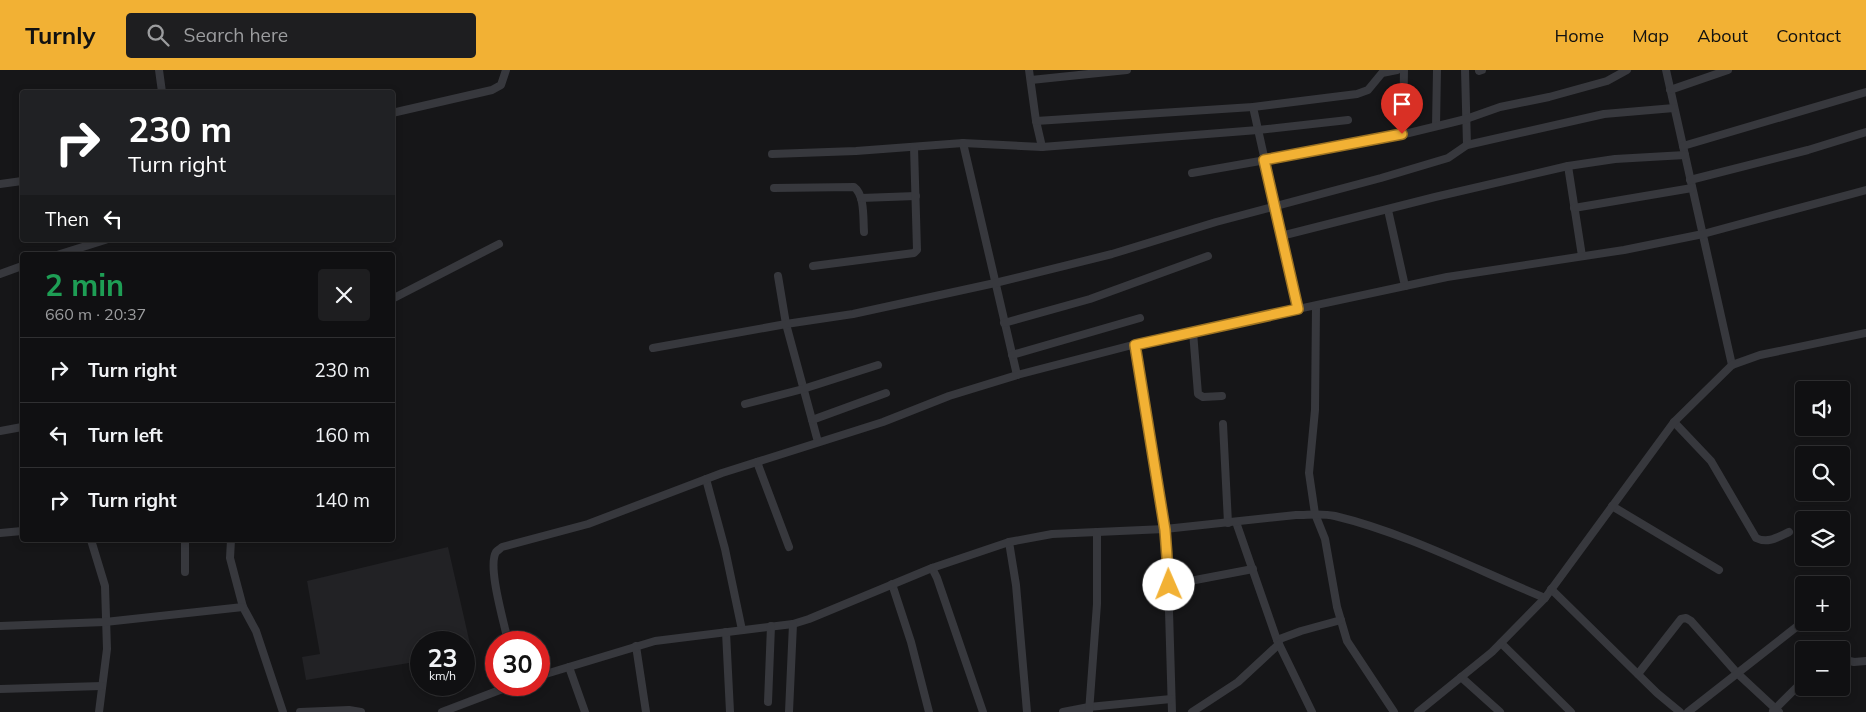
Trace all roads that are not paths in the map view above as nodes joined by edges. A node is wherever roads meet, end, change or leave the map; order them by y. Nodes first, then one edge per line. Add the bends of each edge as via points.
1 (159, 70) edge
2 (506, 70) edge
3 (1029, 70) edge
4 (1127, 70) edge
5 (1397, 70) edge
6 (1404, 70) edge
7 (1437, 70) edge
8 (1465, 70) edge
9 (1626, 70) edge
10 (1666, 70) edge
11 (1728, 70) edge
12 (1094, 72) edge
13 (1031, 80) junction
14 (162, 90) edge
15 (1670, 90) junction
16 (1866, 92) edge
17 (1253, 107) junction
18 (1674, 108) junction
19 (395, 113) edge
20 (1466, 119) junction
21 (1036, 120) junction
22 (1348, 120) dead end
23 (1436, 126) junction
24 (1258, 130) junction
25 (1866, 132) edge
26 (1402, 134) junction
27 (963, 143) junction
28 (1467, 145) junction
29 (1042, 146) junction
30 (1683, 146) junction
31 (914, 147) junction
32 (772, 154) dead end
33 (1685, 155) junction
34 (1264, 160) junction
35 (1568, 166) junction
36 (1192, 173) dead end
37 (20, 182) edge
38 (0, 184) edge
39 (1691, 184) junction
40 (774, 188) dead end
41 (1866, 190) edge
42 (916, 196) junction
43 (861, 198) junction
44 (1274, 206) junction
45 (1574, 208) junction
46 (1388, 210) junction
47 (864, 232) dead end
48 (1703, 234) junction
49 (1281, 236) junction
50 (99, 242) edge
51 (499, 244) dead end
52 (67, 252) edge
53 (1208, 256) dead end
54 (1582, 256) junction
55 (813, 266) dead end
56 (20, 267) edge
57 (0, 274) edge
58 (778, 276) dead end
59 (995, 283) junction
60 (1406, 286) junction
61 (395, 297) edge
62 (1316, 306) junction
63 (1298, 309) junction
64 (1140, 318) dead end
65 (1004, 323) junction
66 (786, 324) junction
67 (1193, 332) junction
68 (1866, 333) edge
69 (1135, 345) junction
70 (653, 348) dead end
71 (1012, 355) junction
72 (878, 365) dead end
73 (1732, 365) junction
74 (1017, 375) junction
75 (804, 389) junction
76 (886, 393) dead end
77 (1222, 396) dead end
78 (745, 404) dead end
79 (812, 420) junction
80 (1674, 422) junction
81 (1223, 424) dead end
82 (20, 427) edge
83 (0, 430) edge
84 (818, 442) junction
85 (757, 462) junction
86 (706, 479) junction
87 (1612, 506) junction
88 (1315, 514) junction
89 (1228, 522) junction
90 (1236, 522) junction
91 (1165, 530) junction
92 (20, 531) edge
93 (1097, 532) junction
94 (1790, 532) dead end
95 (0, 533) edge
96 (92, 542) edge
97 (185, 542) edge
98 (231, 542) edge
99 (1008, 542) junction
100 (789, 547) dead end
101 (932, 568) junction
102 (1253, 569) junction
103 (1719, 570) dead end
104 (185, 572) dead end
105 (892, 584) junction
106 (1169, 585) junction
107 (1551, 589) junction
108 (1545, 598) junction
109 (243, 607) junction
110 (1341, 620) junction
111 (105, 622) junction
112 (793, 624) junction
113 (0, 626) edge
114 (771, 626) junction
115 (1795, 627) edge
116 (742, 630) junction
117 (506, 631) edge
118 (726, 632) junction
119 (1278, 642) junction
120 (1501, 643) junction
121 (636, 646) junction
122 (1850, 661) edge
123 (1866, 661) edge
124 (569, 667) junction
125 (550, 673) edge
126 (1737, 673) junction
127 (1638, 674) junction
128 (1461, 677) junction
129 (102, 686) junction
130 (0, 689) edge
131 (1795, 690) edge
132 (485, 696) edge
133 (1171, 699) junction
134 (768, 702) dead end
135 (1089, 710) edge
136 (447, 711) edge
137 (1775, 711) edge
138 (99, 712) edge
139 (283, 712) edge
140 (300, 712) edge
141 (361, 712) edge
142 (585, 712) edge
143 (646, 712) edge
144 (730, 712) edge
145 (789, 712) edge
146 (929, 712) edge
147 (983, 712) edge
148 (1027, 712) edge
149 (1063, 712) edge
150 (1172, 712) edge
151 (1192, 712) edge
152 (1312, 712) edge
153 (1394, 712) edge
154 (1418, 712) edge
155 (1500, 712) edge
156 (1571, 712) edge
157 (1678, 712) edge
158 (1688, 712) edge

1 - 14 street
2 - 19 street via 501,85 492,90
3 - 13 street
4 - 12 street
5 - 17 street via 1382,72 1368,90 1357,94
6 - 26 street
7 - 23 street
8 - 20 street
9 - 20 street via 1607,81 1500,107
10 - 15 street
11 - 15 street
12 - 13 street
13 - 21 street
15 - 18 street
16 - 30 street
17 - 21 street
17 - 24 street
18 - 28 street via 1604,114
18 - 30 street
20 - 23 street
20 - 28 street
21 - 29 street
22 - 24 street
23 - 26 street
24 - 29 street
24 - 34 street
25 - 39 street
26 - 34 street
27 - 29 street
27 - 31 street
27 - 59 street
28 - 44 street via 1448,158
30 - 33 street
31 - 32 street
31 - 42 street
33 - 35 street via 1615,159
33 - 39 street
34 - 36 street
34 - 44 street
35 - 45 street
35 - 46 street
37 - 38 street
39 - 45 street
39 - 48 street
40 - 43 street via 854,187
41 - 48 street
42 - 43 street
42 - 55 street via 918,246 914,253
43 - 47 street
44 - 49 street
44 - 59 street via 1112,254
45 - 54 street
46 - 49 street
46 - 60 street
48 - 54 street
48 - 73 street
49 - 63 street
50 - 52 street
51 - 61 street
53 - 65 street via 1090,299
54 - 60 street
56 - 57 street
58 - 66 street
59 - 65 street
59 - 66 street via 853,314
60 - 62 street
62 - 63 street
62 - 88 street via 1315,410 1309,473
63 - 67 street
64 - 71 street
65 - 71 street
66 - 70 street
66 - 75 street
67 - 69 street
67 - 77 street via 1198,394 1203,397
68 - 73 street via 1760,355
69 - 74 street
69 - 91 street
71 - 74 street
72 - 75 street
73 - 80 street
74 - 84 street
75 - 78 street
75 - 79 street
76 - 79 street
79 - 84 street
80 - 87 street
80 - 94 street via 1711,462 1756,538 1769,541
81 - 89 street
82 - 83 street
84 - 85 street
85 - 86 street
85 - 100 street
86 - 116 street
86 - 117 street via 588,524 502,547 496,552 493,563
87 - 103 street
87 - 107 street
88 - 90 street
88 - 108 street via 1333,516 1404,538
88 - 110 street via 1325,540
89 - 90 street
89 - 91 street
90 - 102 street
91 - 93 street
91 - 106 street
92 - 95 street
93 - 99 street via 1052,534
93 - 135 street via 1097,604
96 - 111 street via 105,586
97 - 104 street
98 - 109 street via 230,558
99 - 101 street
99 - 148 street via 1016,585
101 - 105 street
101 - 147 street
102 - 106 street
102 - 119 street
105 - 112 street
105 - 146 street
106 - 133 street
107 - 108 street
107 - 127 street
108 - 120 street
109 - 111 street
109 - 139 street via 256,631
110 - 119 street via 1301,631
110 - 153 street via 1347,641
111 - 113 street
111 - 129 street via 107,648
112 - 114 street
112 - 145 street
114 - 116 street
114 - 134 street
115 - 126 street
116 - 118 street
118 - 121 street
118 - 144 street
119 - 151 street via 1238,682
119 - 152 street
120 - 128 street
120 - 156 street
121 - 124 street
121 - 143 street
122 - 123 street
124 - 125 street
124 - 142 street
126 - 127 street via 1686,618 1681,619
126 - 137 street
126 - 158 street
127 - 157 street
128 - 154 street
128 - 155 street
129 - 130 street
129 - 138 street
131 - 137 street
132 - 136 street
133 - 135 street
133 - 150 street
135 - 149 street
140 - 141 street

